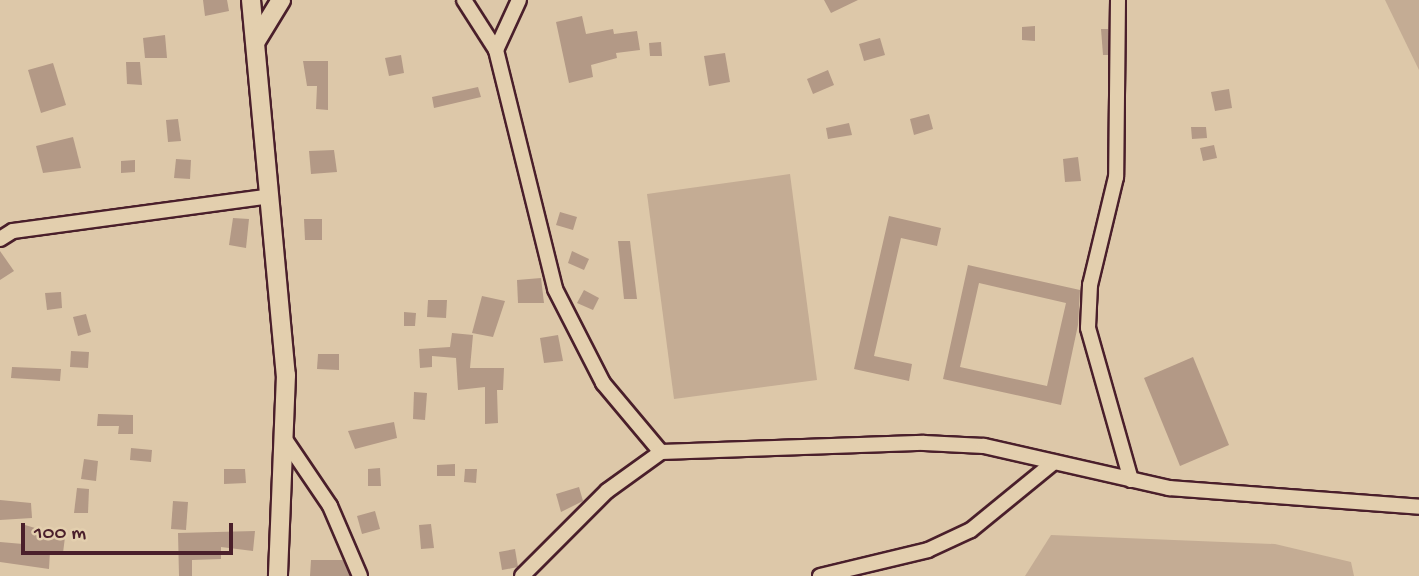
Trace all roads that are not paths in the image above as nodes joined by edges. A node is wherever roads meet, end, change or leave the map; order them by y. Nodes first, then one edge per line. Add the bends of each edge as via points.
1 (251, 0) edge
2 (281, 0) edge
3 (464, 0) edge
4 (519, 0) edge
5 (1118, 0) edge
6 (256, 41) junction
7 (496, 50) junction
8 (271, 197) junction
9 (0, 239) edge
10 (284, 438) junction
11 (661, 452) junction
12 (1054, 462) junction
13 (1131, 480) junction
14 (1419, 507) edge
15 (278, 576) edge
16 (360, 576) edge
17 (522, 576) edge
18 (820, 576) edge

1 - 6 street
2 - 6 street
3 - 7 street
4 - 7 street
5 - 13 street via 1116,177 1090,285 1088,328
6 - 8 street
7 - 11 street via 555,289 603,383
8 - 9 street via 13,232
8 - 10 street via 286,375
10 - 15 street
10 - 16 street via 330,506
11 - 12 street via 924,443 984,446
11 - 17 street via 607,491
12 - 13 street
12 - 18 street via 971,530 928,550
13 - 14 street via 1280,499

